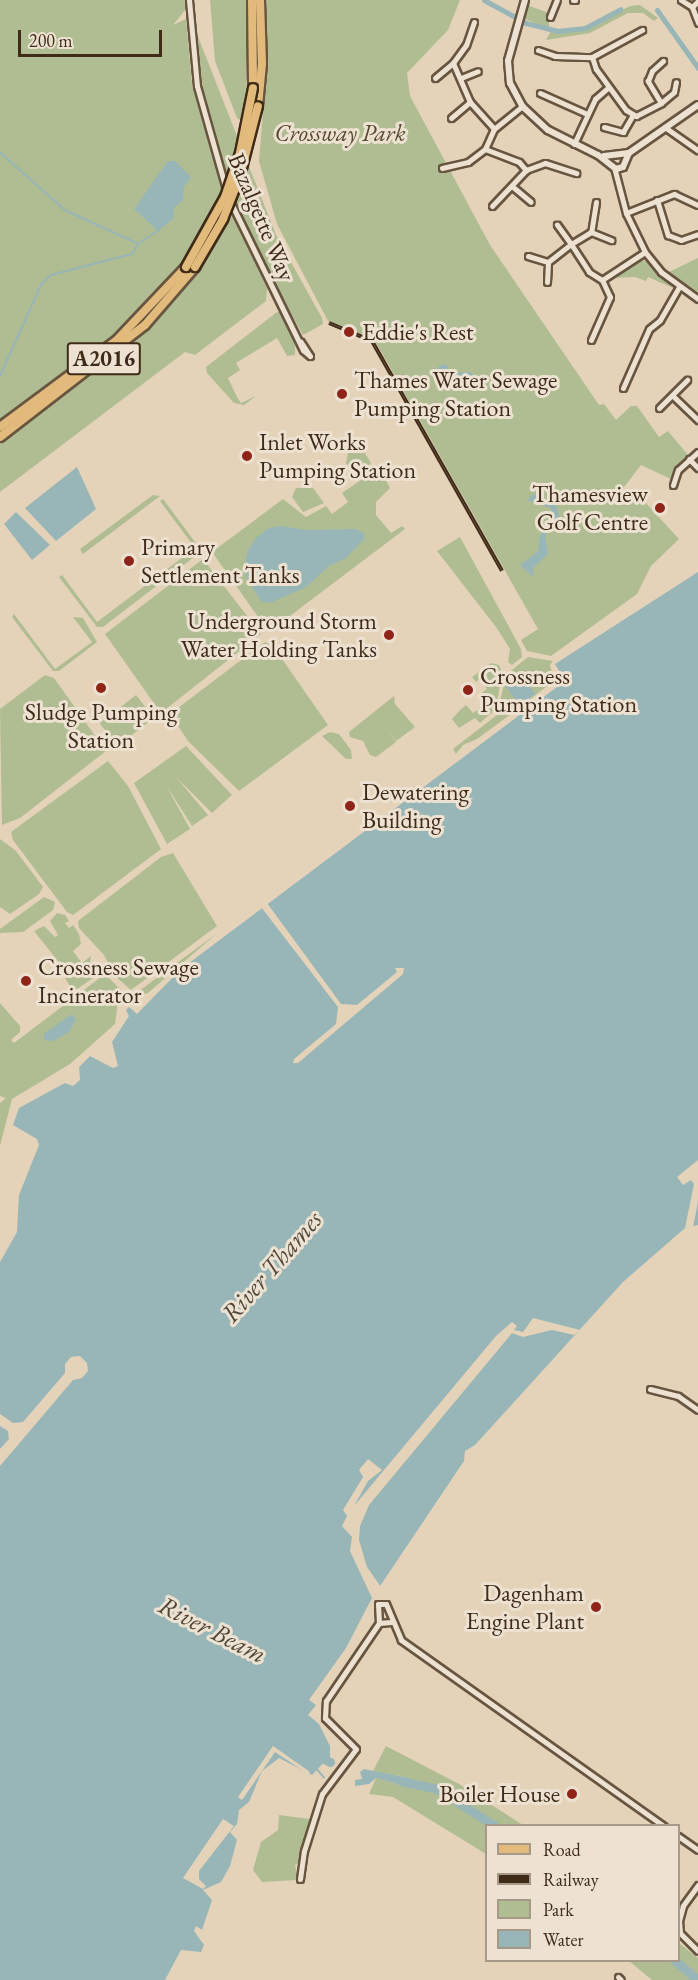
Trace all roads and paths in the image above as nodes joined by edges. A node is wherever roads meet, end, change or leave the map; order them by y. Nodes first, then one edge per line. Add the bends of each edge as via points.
1 (189, 0) edge
2 (252, 0) edge
3 (260, 0) edge
4 (525, 0) edge
5 (557, 0) edge
6 (681, 0) edge
7 (698, 1) edge
8 (692, 7) junction
9 (550, 17) dead end
10 (474, 22) dead end
11 (698, 23) edge
12 (642, 30) dead end
13 (538, 50) dead end
14 (592, 57) junction
15 (663, 61) dead end
16 (453, 63) junction
17 (478, 70) dead end
18 (435, 78) dead end
19 (461, 78) junction
20 (676, 82) dead end
21 (609, 87) junction
22 (540, 93) dead end
23 (470, 102) junction
24 (661, 102) junction
25 (698, 105) edge
26 (522, 106) junction
27 (587, 114) junction
28 (633, 115) junction
29 (451, 118) dead end
30 (604, 127) dead end
31 (666, 128) junction
32 (494, 129) junction
33 (574, 144) junction
34 (485, 149) junction
35 (698, 150) edge
36 (598, 155) junction
37 (621, 161) junction
38 (613, 166) junction
39 (442, 168) dead end
40 (526, 170) junction
41 (576, 173) dead end
42 (619, 178) junction
43 (513, 187) junction
44 (657, 200) junction
45 (531, 202) dead end
46 (596, 202) dead end
47 (698, 205) edge
48 (492, 206) dead end
49 (626, 213) junction
50 (557, 225) dead end
51 (591, 232) junction
52 (698, 234) edge
53 (611, 240) dead end
54 (571, 244) junction
55 (645, 252) junction
56 (528, 256) dead end
57 (549, 262) junction
58 (190, 267) junction
59 (602, 280) junction
60 (547, 282) dead end
61 (680, 287) junction
62 (698, 299) edge
63 (301, 340) dead end
64 (591, 340) dead end
65 (687, 380) dead end
66 (623, 387) dead end
67 (673, 396) junction
68 (659, 408) dead end
69 (698, 420) edge
70 (0, 427) edge
71 (0, 437) edge
72 (698, 452) edge
73 (689, 459) junction
74 (698, 468) edge
75 (673, 485) dead end
76 (651, 1389) dead end
77 (698, 1410) edge
78 (391, 1622) junction
79 (380, 1623) junction
80 (661, 1824) edge
81 (680, 1837) edge
82 (698, 1850) edge
83 (300, 1879) dead end
84 (698, 1885) edge
85 (698, 1952) edge

1 - 63 street, Bazalgette Way via 197,86 220,177 262,269
2 - 58 main road, A2016, bridge via 253,88 240,153 225,197
3 - 58 main road, A2016, bridge via 262,64 258,106 240,176 223,219
4 - 26 street via 514,31 509,73
5 - 9 street
6 - 8 street
7 - 8 street
8 - 11 street
10 - 16 street via 466,45
12 - 14 street
13 - 14 street via 555,56
14 - 21 street
15 - 24 street via 651,71 648,81
16 - 18 street
16 - 19 street
17 - 19 street
19 - 23 street
20 - 24 street via 674,92
21 - 27 street via 595,99
21 - 28 street
22 - 27 street
23 - 29 street
23 - 32 street
24 - 28 street via 646,114
25 - 31 street
26 - 32 street
26 - 33 street via 539,124
27 - 33 street
28 - 30 street via 623,132
31 - 35 street
31 - 37 street
32 - 34 street
33 - 36 street
34 - 39 street via 468,162
34 - 40 street via 519,162
36 - 37 street
36 - 38 street
37 - 38 street
37 - 38 street
37 - 42 street
38 - 42 street
40 - 41 street via 545,163
40 - 43 street
42 - 49 street
43 - 45 street
43 - 48 street
44 - 47 street via 674,194
44 - 49 street
44 - 52 street via 668,234 681,240
46 - 51 street
49 - 55 street
50 - 54 street
51 - 53 street
51 - 54 street
54 - 57 street
54 - 59 street via 589,272
55 - 59 street
55 - 61 street
56 - 57 street
57 - 60 street
58 - 70 main road, A2016 via 116,341
58 - 71 main road, A2016 via 145,325
59 - 64 street via 610,297
61 - 62 street
61 - 66 street via 660,321 649,329
65 - 67 street
67 - 68 street
67 - 69 street
72 - 73 street
73 - 74 street
73 - 75 street via 678,470
76 - 77 street via 678,1396
78 - 79 street
78 - 79 street via 386,1604 378,1604
78 - 80 street via 401,1640
79 - 83 street via 323,1709 328,1724 356,1749 322,1794 304,1851
81 - 82 street
84 - 85 street via 680,1916 680,1933

